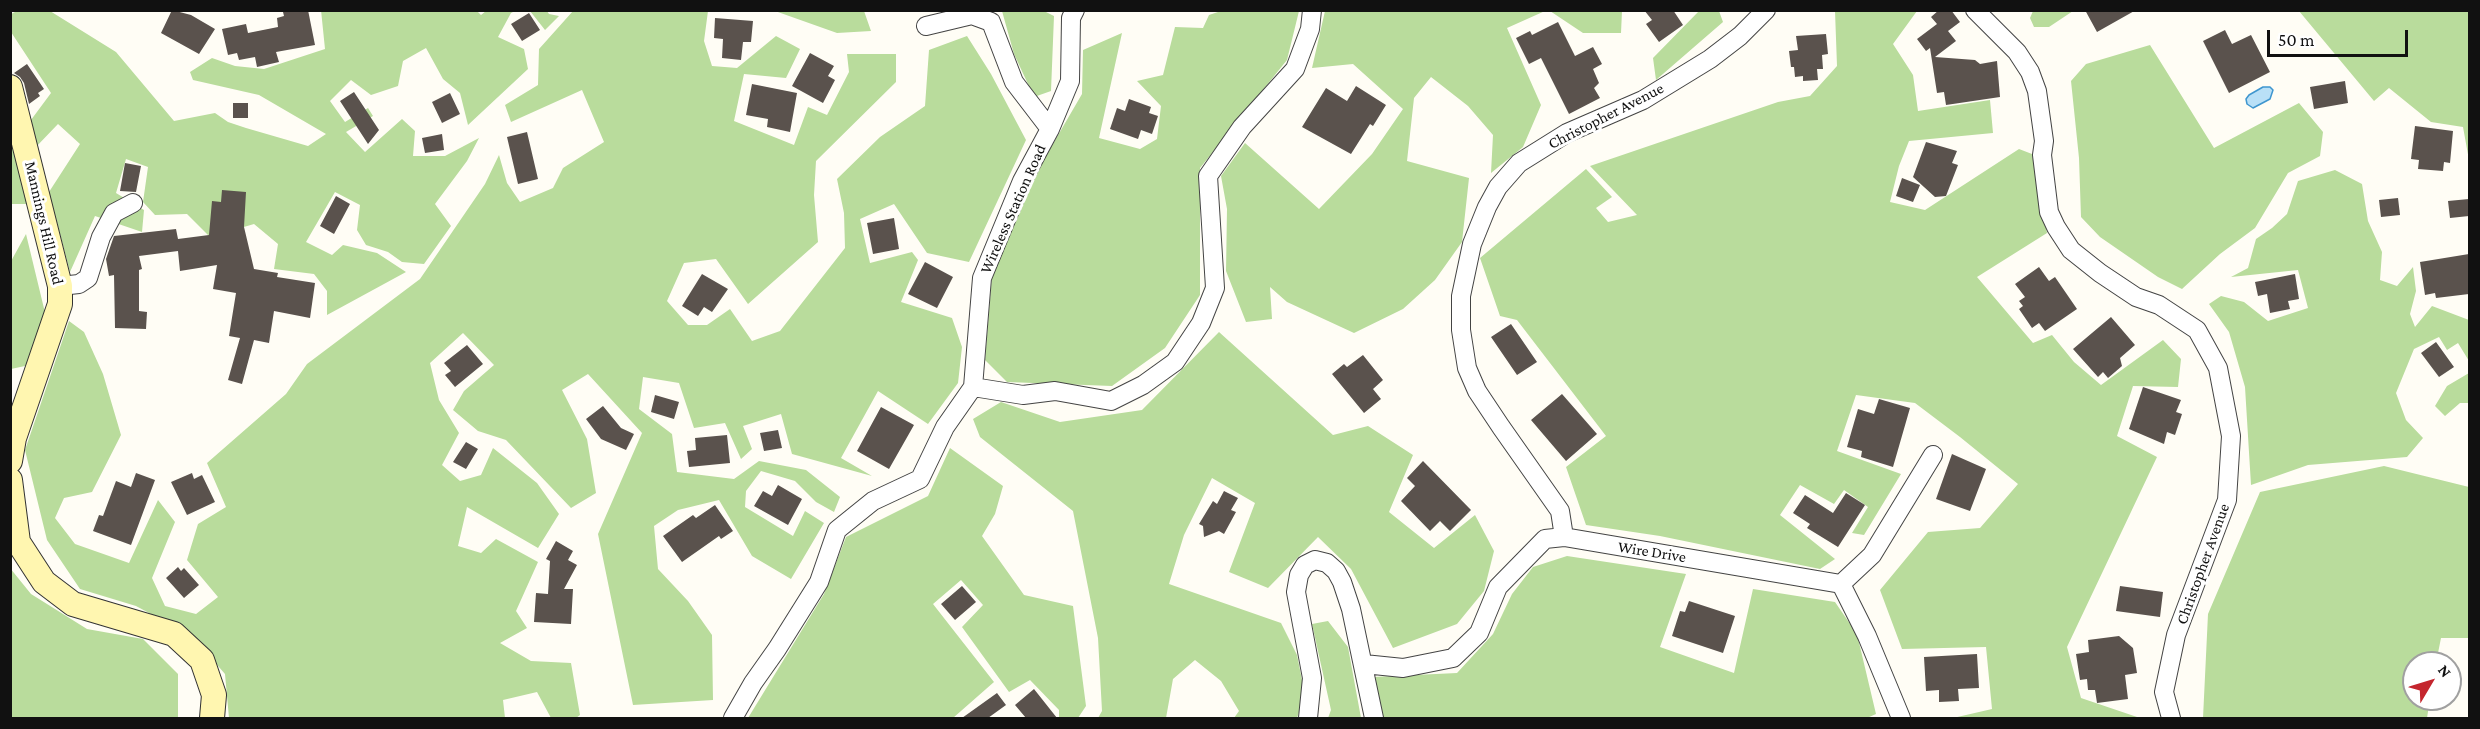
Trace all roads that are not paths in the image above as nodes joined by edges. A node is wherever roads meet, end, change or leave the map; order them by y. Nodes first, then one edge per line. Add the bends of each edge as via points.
1 (1075, 10) edge
2 (1312, 10) edge
3 (1766, 10) edge
4 (1975, 10) edge
5 (926, 26) dead end
6 (10, 87) edge
7 (1050, 129) junction
8 (133, 203) dead end
9 (60, 286) junction
10 (973, 387) junction
11 (1933, 455) dead end
12 (10, 461) edge
13 (10, 480) edge
14 (1564, 537) junction
15 (1841, 584) junction
16 (1364, 664) junction
17 (212, 718) edge
18 (733, 718) edge
19 (1308, 718) edge
20 (1374, 718) edge
21 (1901, 718) edge
22 (2171, 718) edge

1 - 7 street, Wireless Station Road via 1071,18 1070,81
2 - 10 street via 1310,29 1295,69 1242,127 1208,176 1215,288 1201,323 1175,362 1111,401 1054,391 1023,395
3 - 14 street, Christopher Avenue via 1740,36 1691,71 1643,100 1567,133 1518,163 1498,187 1472,244 1461,296 1467,368 1477,391 1560,511
4 - 22 street, Christopher Avenue via 2017,52 2030,72 2037,91 2044,141 2049,212 2070,250 2136,297 2159,305 2197,330 2218,368 2231,436 2227,500 2176,635 2164,692
5 - 7 street via 972,15 991,22 1014,82
6 - 9 main road, Mannings Hill Road
7 - 10 street, Wireless Station Road via 1022,181 982,278
8 - 9 street via 114,213 101,237 88,278 80,284
9 - 12 main road, Mannings Hill Road via 60,304 14,438
10 - 18 street via 945,427 920,479 873,501 837,530 819,582
11 - 15 street via 1872,555
13 - 17 main road via 18,542 44,582 73,604 174,634 202,660 214,695
14 - 15 street, Wire Drive
14 - 16 street, Wire Drive via 1545,539 1498,587 1479,633 1453,658 1403,668
15 - 21 street
16 - 19 street via 1352,609 1336,571 1315,560 1305,565 1296,592 1312,678
16 - 20 street

